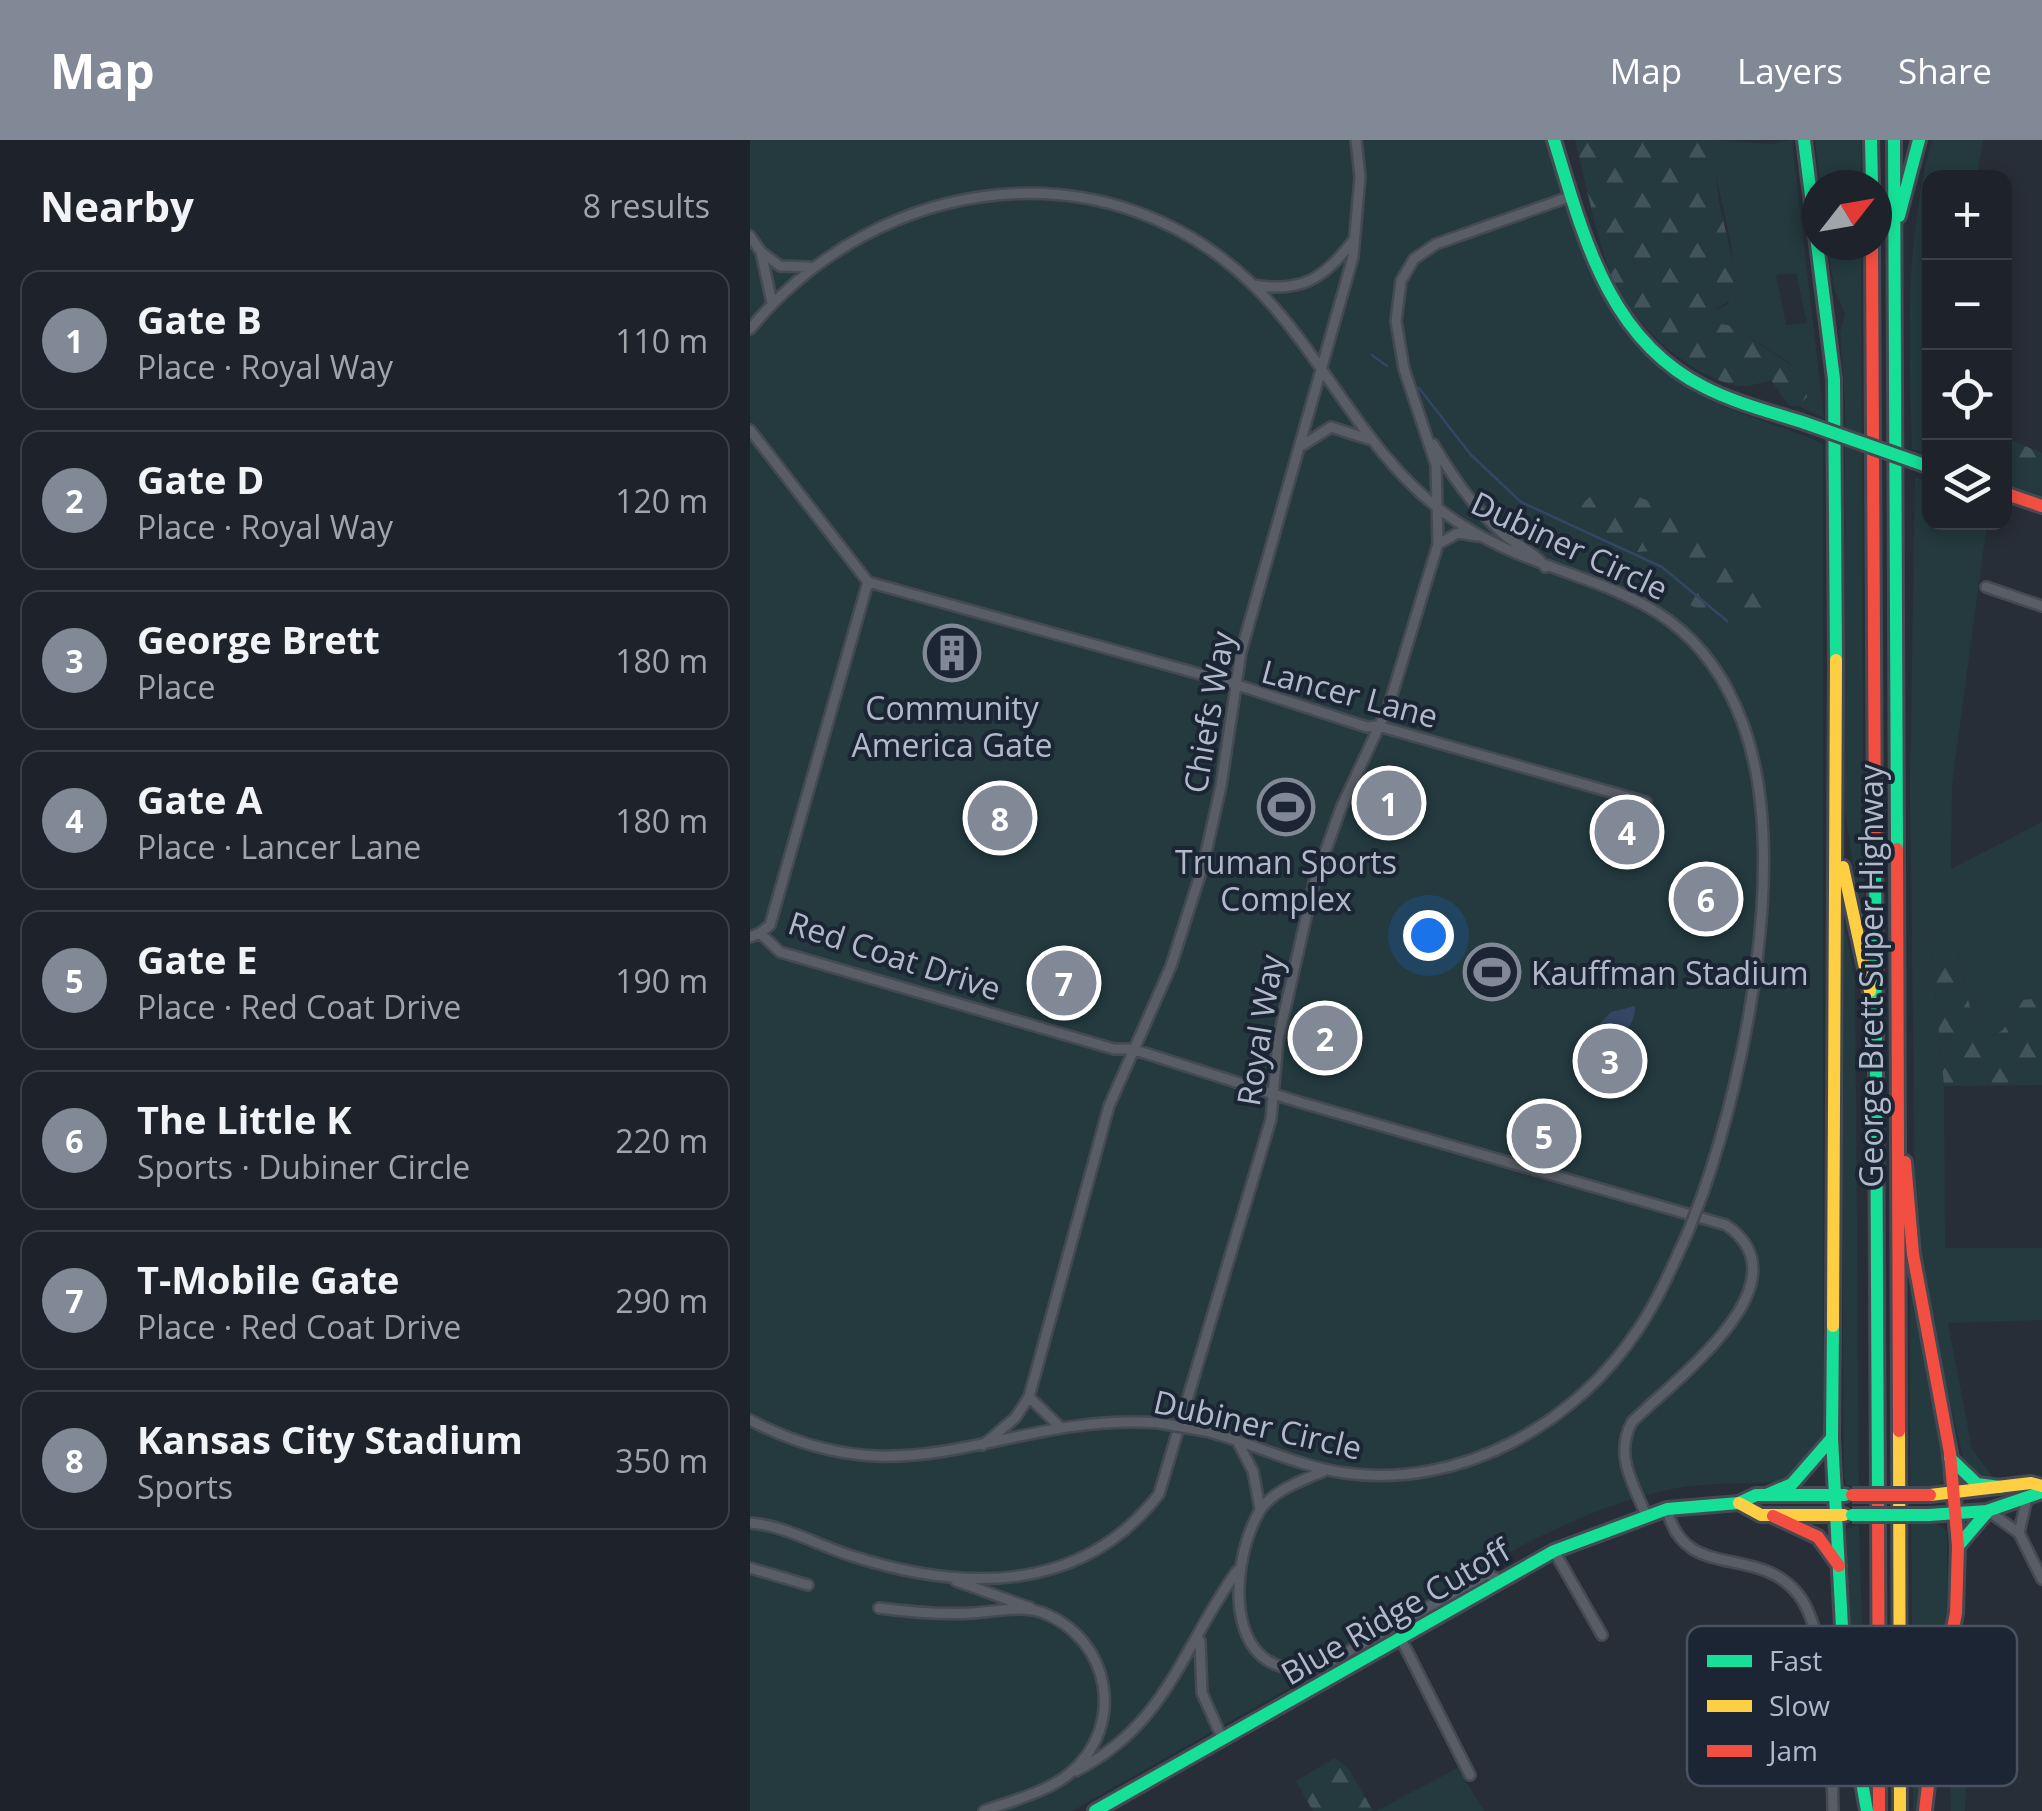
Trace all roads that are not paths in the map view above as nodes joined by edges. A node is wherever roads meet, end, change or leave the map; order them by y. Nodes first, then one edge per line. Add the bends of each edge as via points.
1 (1356, 140) edge
2 (1554, 140) edge
3 (1804, 140) edge
4 (1871, 140) edge
5 (1894, 140) edge
6 (1920, 140) edge
7 (1872, 170) edge
8 (1572, 196) junction
9 (1894, 229) junction
10 (750, 236) edge
11 (1355, 239) junction
12 (761, 252) junction
13 (1872, 260) edge
14 (811, 266) junction
15 (1252, 284) junction
16 (772, 303) junction
17 (750, 328) edge
18 (1322, 372) junction
19 (750, 430) edge
20 (1427, 433) junction
21 (1370, 440) junction
22 (1299, 449) junction
23 (1922, 464) edge
24 (2012, 496) edge
25 (2042, 506) edge
26 (1438, 507) junction
27 (1488, 540) junction
28 (1438, 544) junction
29 (1546, 568) junction
30 (868, 582) junction
31 (1986, 588) dead end
32 (2042, 606) edge
33 (1236, 687) junction
34 (1378, 726) junction
35 (1646, 802) dead end
36 (1837, 840) junction
37 (755, 935) edge
38 (1876, 1014) junction
39 (1132, 1049) junction
40 (1272, 1092) junction
41 (1898, 1120) junction
42 (1029, 1397) junction
43 (750, 1420) edge
44 (1060, 1427) junction
45 (1236, 1438) junction
46 (1832, 1438) junction
47 (982, 1446) junction
48 (1950, 1458) junction
49 (1326, 1470) junction
50 (2000, 1487) junction
51 (2042, 1489) edge
52 (1836, 1494) junction
53 (1952, 1494) junction
54 (1766, 1495) junction
55 (2026, 1502) junction
56 (1739, 1503) junction
57 (1260, 1509) junction
58 (1667, 1509) junction
59 (1988, 1510) junction
60 (750, 1514) edge
61 (1646, 1515) junction
62 (1837, 1515) junction
63 (1774, 1516) junction
64 (1954, 1516) junction
65 (750, 1523) edge
66 (763, 1524) junction
67 (2019, 1534) junction
68 (1958, 1546) junction
69 (1554, 1551) junction
70 (1839, 1566) junction
71 (750, 1568) edge
72 (1237, 1571) junction
73 (947, 1578) junction
74 (2042, 1579) edge
75 (1503, 1581) junction
76 (808, 1585) dead end
77 (879, 1608) dead end
78 (1038, 1611) junction
79 (1815, 1626) edge
80 (1842, 1626) edge
81 (1878, 1626) edge
82 (1899, 1626) edge
83 (1953, 1626) edge
84 (1602, 1635) dead end
85 (1200, 1638) junction
86 (1402, 1640) junction
87 (1223, 1740) junction
88 (1068, 1774) junction
89 (1470, 1775) dead end
90 (1830, 1786) edge
91 (1863, 1786) edge
92 (1879, 1786) edge
93 (1900, 1786) edge
94 (1928, 1786) edge
95 (984, 1811) edge
96 (1095, 1811) edge
97 (1832, 1811) edge
98 (1867, 1811) edge
99 (1879, 1811) edge
100 (1900, 1811) edge
101 (1925, 1811) edge

1 - 11 street, Chiefs Way
2 - 8 main road
3 - 36 main road via 1834,378
4 - 7 main road
5 - 9 main road, George Brett Super Highway
6 - 9 main road
8 - 20 street, Royal Way via 1436,244 1406,270 1396,320 1404,369
8 - 23 main road, bridge via 1609,299 1643,344 1704,388
9 - 41 main road, George Brett Super Highway
10 - 12 street
11 - 15 street via 1333,268 1307,284
11 - 18 street, Chiefs Way
12 - 14 street via 780,266
12 - 16 street
13 - 38 main road, George Brett Super Highway
14 - 15 street, Dubiner Circle via 864,232 916,210 976,196 1042,194 1136,212 1199,243
14 - 16 street, Dubiner Circle
15 - 18 street, Dubiner Circle
16 - 17 street, Dubiner Circle
18 - 21 street, Dubiner Circle
18 - 22 street, Chiefs Way
19 - 30 street
20 - 26 street, Royal Way
20 - 29 street via 1475,507
21 - 22 street via 1331,427
21 - 26 street, Dubiner Circle
22 - 33 street, Chiefs Way via 1240,652
24 - 25 main road
26 - 27 street, Dubiner Circle
26 - 28 street, Royal Way
27 - 28 street via 1458,534
27 - 29 street, Dubiner Circle
28 - 34 street, Royal Way
29 - 49 street, Dubiner Circle, bridge via 1631,594 1680,629 1726,687 1750,746 1760,822 1757,947 1738,1078 1703,1192 1655,1302 1590,1386 1533,1432 1480,1458 1415,1474
30 - 33 street, Lancer Lane
30 - 37 street via 770,925
31 - 32 street
33 - 34 street, Lancer Lane
33 - 39 street, Chiefs Way via 1201,874 1171,966
34 - 35 street, Lancer Lane
34 - 40 street, Royal Way via 1341,808 1301,927
36 - 38 main road
36 - 46 main road
37 - 39 street, Red Coat Drive via 788,954
38 - 81 main road, George Brett Super Highway
39 - 40 street, Red Coat Drive
39 - 42 street, Chiefs Way via 1109,1106
40 - 61 street, Red Coat Drive via 1718,1220 1738,1234 1751,1269 1736,1317 1624,1438 1624,1460
40 - 73 street, Royal Way via 1271,1119 1159,1494 1137,1523 1078,1560 1038,1572
41 - 48 main road via 1913,1254
41 - 82 main road, George Brett Super Highway
42 - 44 street
42 - 47 street, Chiefs Way
43 - 47 street, Dubiner Circle via 848,1456 902,1458
44 - 45 street, Dubiner Circle, bridge via 1117,1420
44 - 47 street, Dubiner Circle
45 - 49 street, Dubiner Circle
45 - 57 street via 1253,1471
46 - 52 main road
46 - 54 main road via 1792,1484
48 - 50 main road via 1977,1484
48 - 53 main road
49 - 57 street
50 - 51 main road, Blue Ridge Cutoff via 2032,1482
50 - 53 main road, Blue Ridge Cutoff
51 - 55 main road, Blue Ridge Cutoff
52 - 53 main road, Blue Ridge Cutoff, bridge
52 - 54 main road, Blue Ridge Cutoff
52 - 62 main road
53 - 64 main road
54 - 56 main road, Blue Ridge Cutoff
55 - 59 main road, Blue Ridge Cutoff
55 - 67 street
56 - 58 main road, Blue Ridge Cutoff
56 - 63 main road, Blue Ridge Cutoff
57 - 72 street
58 - 61 main road, Blue Ridge Cutoff
58 - 79 street via 1677,1535 1697,1555 1758,1566 1787,1583
59 - 64 main road, Blue Ridge Cutoff
59 - 67 street
59 - 68 main road
60 - 66 street
61 - 69 main road, Blue Ridge Cutoff
62 - 63 main road, Blue Ridge Cutoff
62 - 64 main road, Blue Ridge Cutoff, bridge
62 - 70 main road
63 - 70 main road via 1818,1536
64 - 68 main road
65 - 66 street, Royal Way
66 - 73 street, Royal Way via 888,1568
67 - 74 street
68 - 83 main road
69 - 75 main road, Blue Ridge Cutoff
69 - 84 street
70 - 80 main road
71 - 76 street
72 - 75 street via 1238,1610 1253,1647 1283,1666 1324,1665 1487,1574
72 - 85 street
73 - 78 street
75 - 86 main road, Blue Ridge Cutoff
77 - 78 street via 928,1614
78 - 88 street via 1079,1635 1103,1676 1102,1722 1091,1748
85 - 87 street via 1202,1693
85 - 88 street via 1154,1709 1100,1758
86 - 87 main road, Blue Ridge Cutoff
86 - 89 street
87 - 96 main road, Blue Ridge Cutoff
88 - 95 street
90 - 97 street
91 - 98 main road
92 - 99 main road, George Brett Super Highway
93 - 100 main road, George Brett Super Highway
94 - 101 main road

